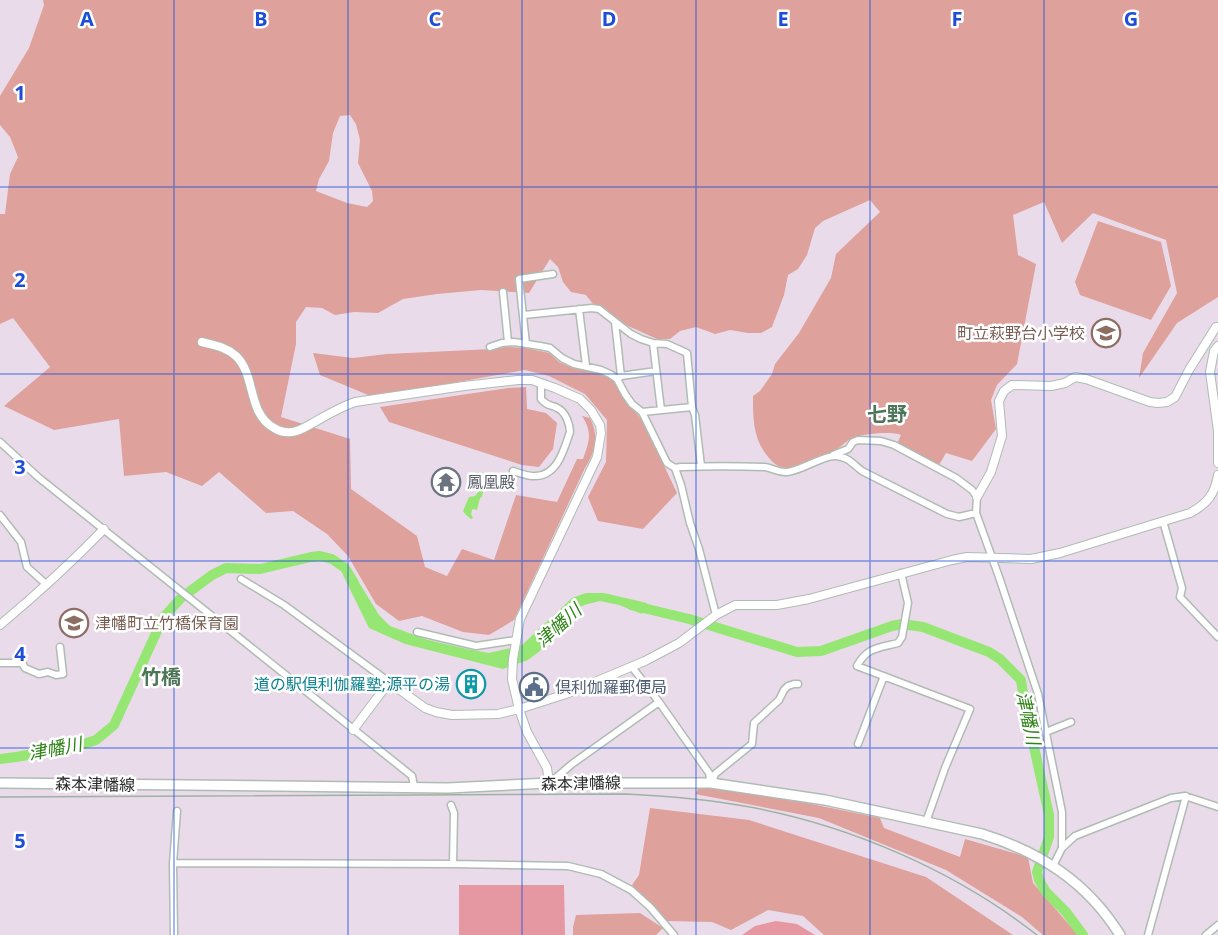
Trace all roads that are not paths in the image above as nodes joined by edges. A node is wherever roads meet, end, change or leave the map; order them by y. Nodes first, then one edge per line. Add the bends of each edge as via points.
1 (553, 274) dead end
2 (503, 292) dead end
3 (579, 309) junction
4 (524, 315) junction
5 (615, 322) junction
6 (1218, 327) edge
7 (202, 342) dead end
8 (508, 342) junction
9 (653, 343) junction
10 (526, 344) junction
11 (1218, 346) edge
12 (490, 347) dead end
13 (586, 366) junction
14 (656, 371) junction
15 (619, 377) junction
16 (541, 383) junction
17 (692, 407) junction
18 (661, 410) junction
19 (642, 412) junction
20 (0, 442) edge
21 (833, 455) junction
22 (1218, 463) edge
23 (701, 466) junction
24 (675, 468) junction
25 (513, 471) dead end
26 (1218, 475) edge
27 (977, 497) junction
28 (976, 513) junction
29 (0, 515) edge
30 (1163, 521) junction
31 (104, 528) junction
32 (992, 558) junction
33 (901, 573) junction
34 (241, 579) dead end
35 (47, 585) junction
36 (716, 615) junction
37 (0, 625) edge
38 (417, 632) dead end
39 (1218, 637) edge
40 (516, 640) junction
41 (60, 646) dead end
42 (0, 663) edge
43 (632, 667) junction
44 (884, 676) junction
45 (389, 682) junction
46 (798, 684) dead end
47 (659, 702) junction
48 (519, 710) junction
49 (1071, 722) dead end
50 (353, 729) junction
51 (1046, 732) junction
52 (858, 744) dead end
53 (0, 783) edge
54 (549, 783) junction
55 (711, 783) junction
56 (414, 786) junction
57 (1186, 796) junction
58 (451, 805) dead end
59 (1218, 807) edge
60 (177, 811) dead end
61 (926, 822) junction
62 (1062, 848) junction
63 (173, 863) junction
64 (453, 864) junction
65 (1053, 866) junction
66 (1218, 925) edge
67 (174, 935) edge
68 (674, 935) edge
69 (1120, 935) edge
70 (1148, 935) edge
71 (1206, 935) edge

1 - 4 street via 519,279
2 - 8 street
3 - 4 street
3 - 5 street via 598,309
3 - 13 street
4 - 10 street
5 - 9 street
5 - 15 street
6 - 27 street via 1175,397 1167,402 1150,402 1086,378 1075,377 1052,386 1012,385 999,401 1002,436 991,472
7 - 16 street via 229,350 237,357 258,411 281,431 302,429 345,406 368,399 518,380
8 - 10 street
8 - 12 street
9 - 14 street
9 - 17 street via 687,353
10 - 13 street via 550,348 567,361
11 - 22 street via 1210,372
13 - 15 street
14 - 15 street
14 - 18 street
15 - 19 street via 628,399
16 - 25 street via 541,399 560,409 570,432 549,472 534,476
16 - 40 street via 580,399 591,410 601,433 597,457 520,619
17 - 18 street
17 - 23 street
18 - 19 street
19 - 24 street via 667,463
20 - 31 street
21 - 23 street via 787,472 769,467
21 - 27 street via 858,440 881,441 956,478
21 - 28 street via 852,461 862,471 947,514 959,517
23 - 24 street
24 - 36 street
26 - 30 street via 1216,488 1199,508
27 - 28 street
28 - 32 street
29 - 35 street via 21,542 27,567
30 - 32 street via 1060,553 1031,559
30 - 39 street via 1182,588 1179,597
31 - 35 street
31 - 50 street
32 - 33 street via 967,557
32 - 51 street via 1035,685
33 - 36 street via 809,599 777,605 735,605
33 - 44 street via 908,598 902,637 898,643 868,652 857,666
34 - 45 street via 284,605
35 - 37 street
36 - 43 street via 679,643
38 - 40 street via 476,646
40 - 48 street via 512,679
41 - 42 street via 63,674 39,674 22,663
43 - 47 street
43 - 48 street
44 - 52 street
44 - 61 street via 970,709
45 - 48 street via 436,712 498,714
45 - 50 street
46 - 55 street via 783,690 779,700 754,723 752,744 715,774
47 - 54 street
47 - 55 street via 709,772
48 - 54 street via 547,768
49 - 51 street
50 - 56 street via 412,776
51 - 62 street via 1062,812
53 - 56 main road, 森本津幡線
54 - 55 main road, 森本津幡線
54 - 56 main road, 森本津幡線
55 - 61 main road, 森本津幡線 via 825,800
57 - 59 street
57 - 62 street via 1171,798 1088,830
57 - 70 street
58 - 64 street
60 - 63 street
61 - 65 main road, 森本津幡線 via 1006,842
62 - 65 street
63 - 64 street
63 - 67 street
64 - 68 street via 568,866 601,874 631,890
65 - 69 main road, 森本津幡線 via 1094,900
66 - 71 street

